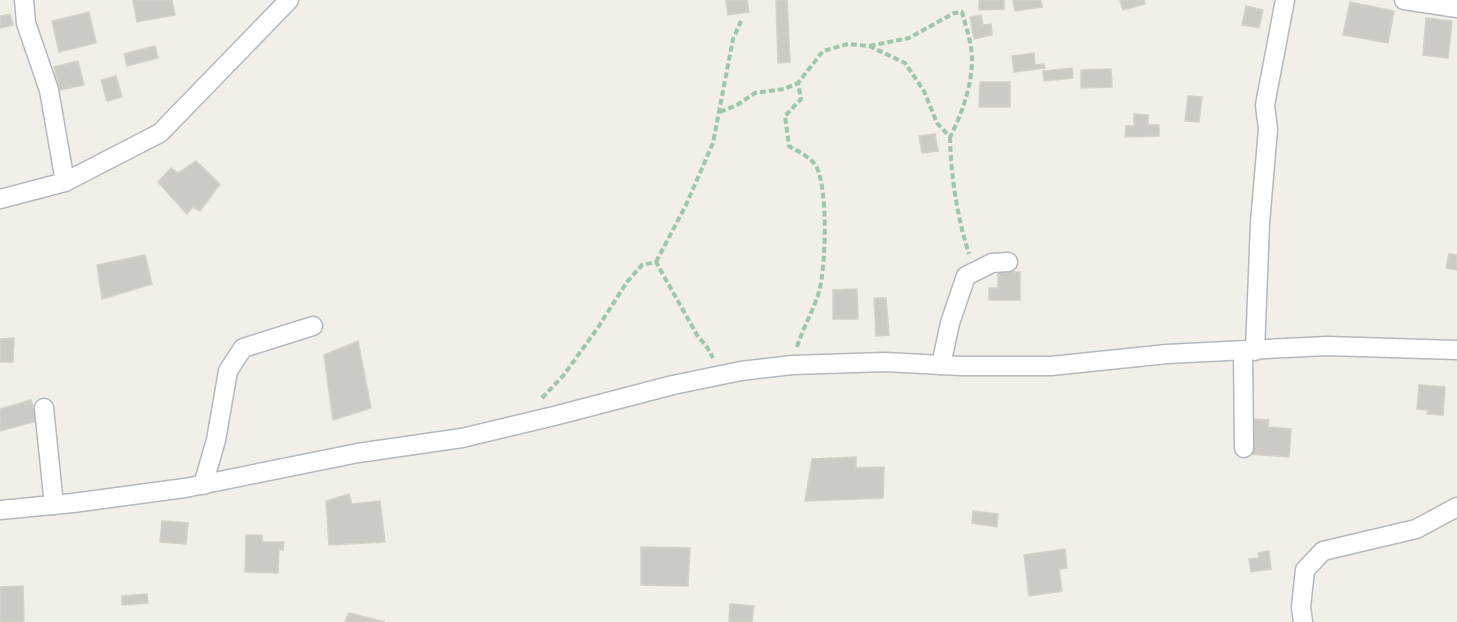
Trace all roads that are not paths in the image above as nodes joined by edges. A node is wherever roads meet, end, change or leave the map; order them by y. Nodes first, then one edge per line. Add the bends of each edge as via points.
1 (24, 0) edge
2 (289, 0) edge
3 (1285, 0) edge
4 (1404, 0) edge
5 (1457, 8) edge
6 (65, 182) junction
7 (0, 199) edge
8 (1008, 262) dead end
9 (313, 326) dead end
10 (1457, 350) edge
11 (1249, 351) junction
12 (941, 365) junction
13 (44, 408) dead end
14 (1244, 448) dead end
15 (203, 485) junction
16 (54, 505) junction
17 (1457, 507) edge
18 (0, 510) edge
19 (1303, 622) edge

1 - 6 street via 26,23 49,90
2 - 6 street via 160,133
3 - 11 street via 1265,105 1268,129
4 - 5 street
6 - 7 street
8 - 12 street via 992,263 966,276
9 - 15 street via 243,348 228,371 216,440
10 - 11 street via 1327,346
11 - 12 street via 1167,354 1051,366
11 - 14 street
12 - 15 street via 792,365 721,375 462,438 358,453
13 - 16 street
15 - 16 street
16 - 18 street
17 - 19 street via 1416,530 1323,551 1305,570

